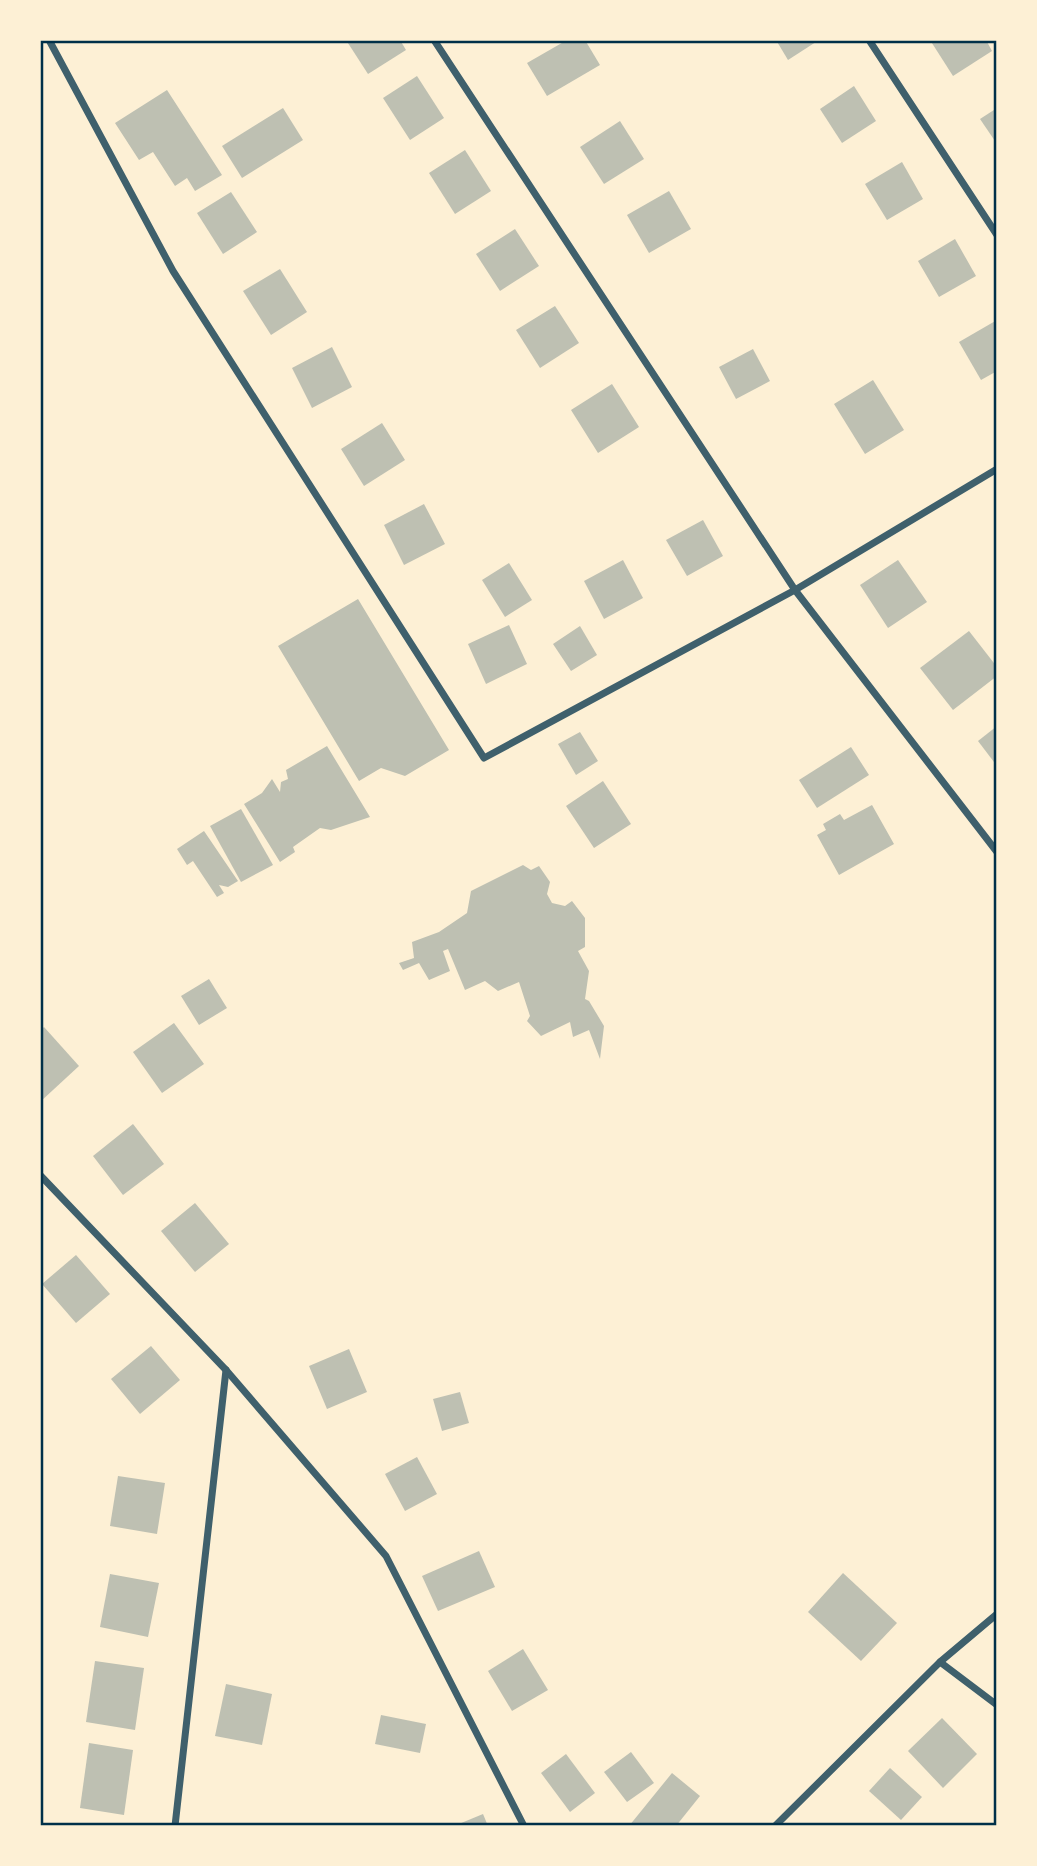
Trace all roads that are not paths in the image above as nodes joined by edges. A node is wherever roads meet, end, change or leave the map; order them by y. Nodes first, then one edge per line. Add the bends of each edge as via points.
1 (49, 40) edge
2 (434, 40) edge
3 (869, 40) edge
4 (997, 235) edge
5 (997, 469) edge
6 (795, 590) junction
7 (997, 852) edge
8 (40, 1175) edge
9 (226, 1370) junction
10 (997, 1614) edge
11 (940, 1662) junction
12 (997, 1705) edge
13 (175, 1826) edge
14 (524, 1826) edge
15 (775, 1826) edge

1 - 6 street via 173,271 484,758
2 - 6 street
3 - 4 street
5 - 6 street
6 - 7 street
8 - 9 street
9 - 13 street
9 - 14 street via 386,1556
10 - 11 street
11 - 12 street
11 - 15 street

